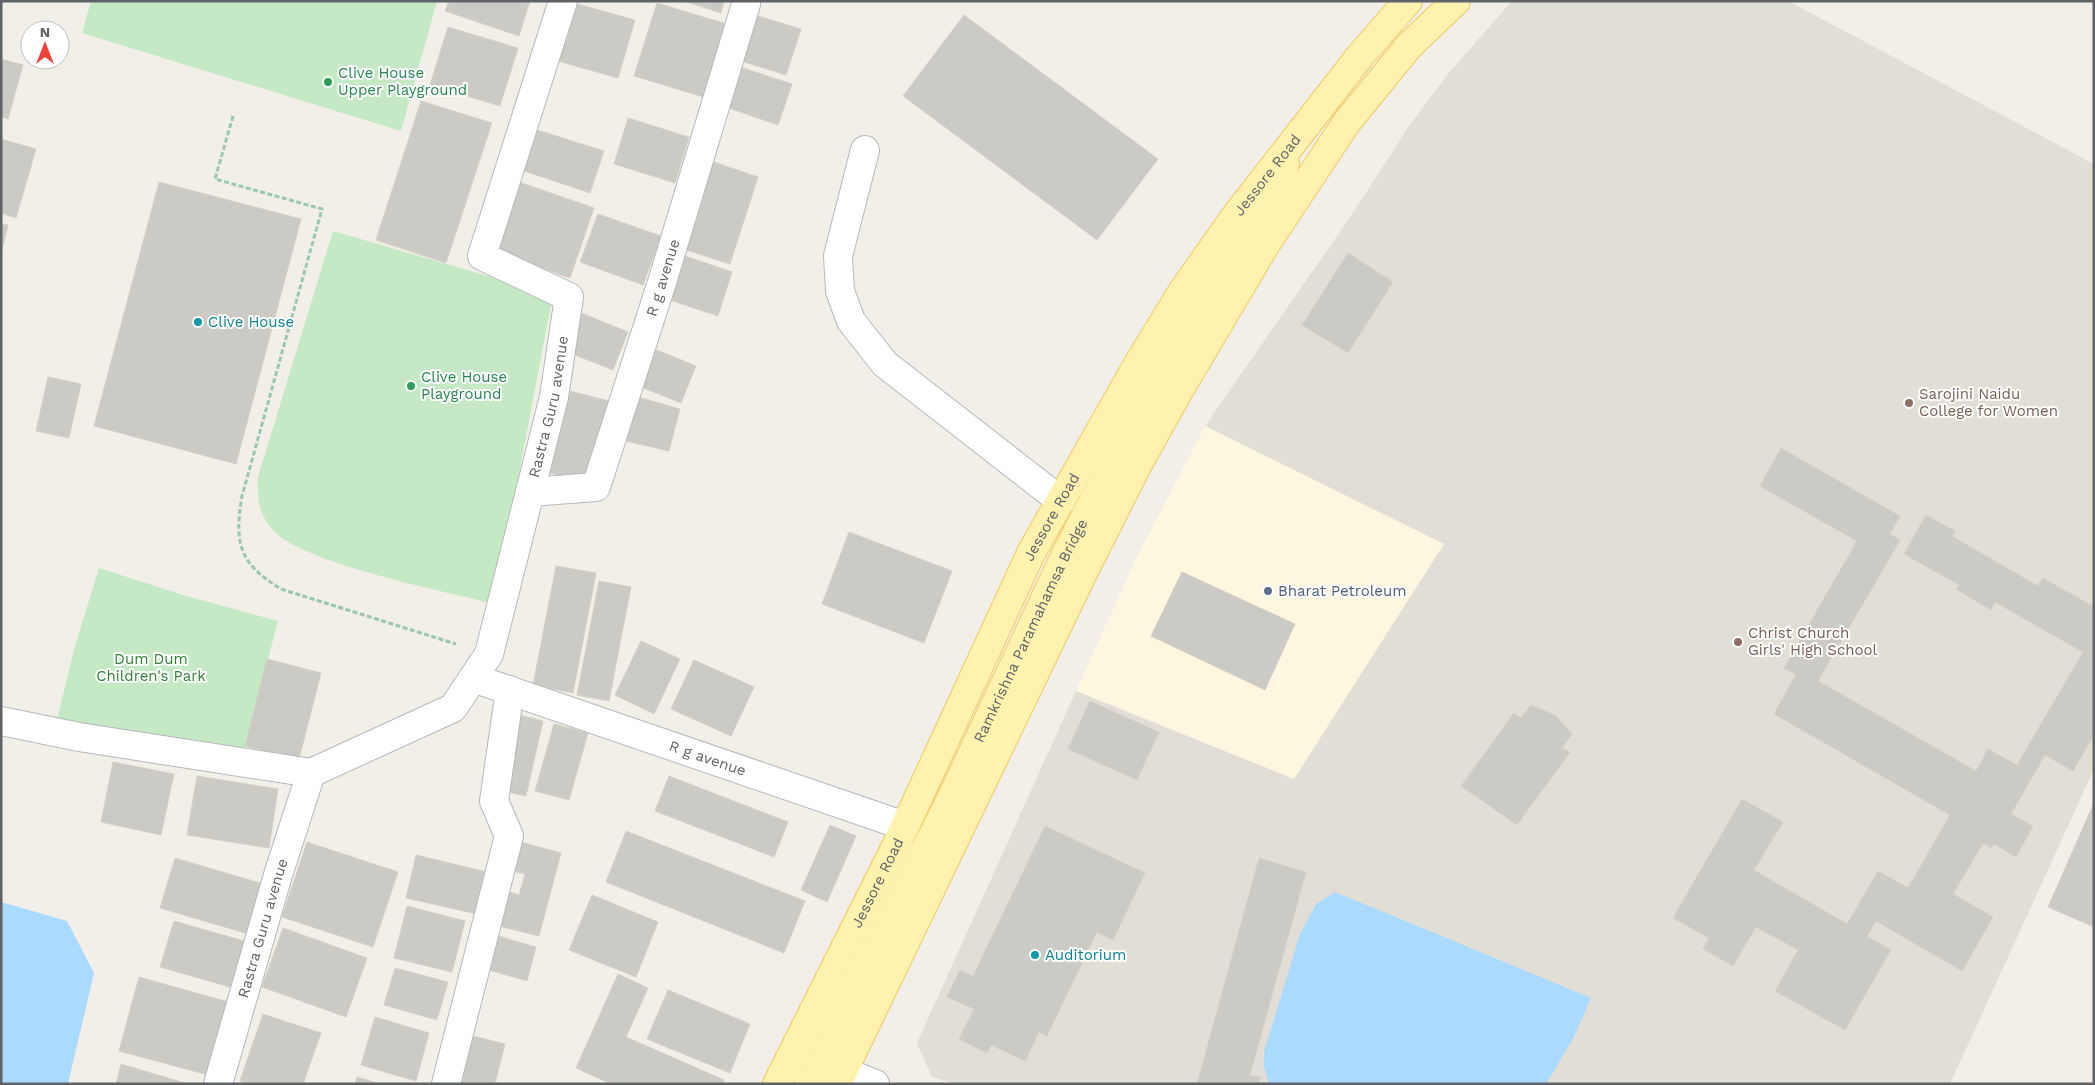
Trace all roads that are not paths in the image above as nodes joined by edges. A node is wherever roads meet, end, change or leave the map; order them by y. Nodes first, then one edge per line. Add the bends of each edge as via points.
1 (563, 1) edge
2 (1408, 1) edge
3 (1456, 1) edge
4 (746, 4) dead end
5 (1360, 56) junction
6 (1385, 75) junction
7 (1290, 145) junction
8 (865, 150) dead end
9 (1324, 155) junction
10 (1278, 191) junction
11 (530, 492) junction
12 (1061, 501) junction
13 (473, 678) junction
14 (510, 690) junction
15 (1, 721) edge
16 (311, 772) junction
17 (905, 826) junction
18 (839, 1080) edge
19 (218, 1084) edge
20 (446, 1084) edge
21 (777, 1084) edge
22 (808, 1084) edge
23 (875, 1084) edge

1 - 11 street, Rastra Guru avenue via 482,256 569,296 554,397
2 - 5 main road, Jessore Road
3 - 6 main road via 1409,46
4 - 11 street, R g avenue via 596,487
5 - 6 main road
5 - 7 main road, Jessore Road
6 - 9 main road
7 - 10 main road
7 - 12 main road, Jessore Road via 1182,292
8 - 12 street via 838,256 840,291 851,322 885,364
9 - 10 main road
9 - 18 main road via 1264,247 1138,464 1007,726
10 - 22 main road, Ramkrishna Paramahamsa Bridge via 1199,314 1128,434 1065,556 953,795
11 - 13 street, Rastra Guru avenue via 489,654
12 - 17 main road, Jessore Road via 1031,553
13 - 14 street, R g avenue
13 - 16 street, Rastra Guru avenue via 453,708
14 - 17 street, R g avenue
14 - 20 street via 494,801 509,836
15 - 16 street via 79,737
16 - 19 street, Rastra Guru avenue
17 - 21 main road, Jessore Road
18 - 23 street via 850,1074

